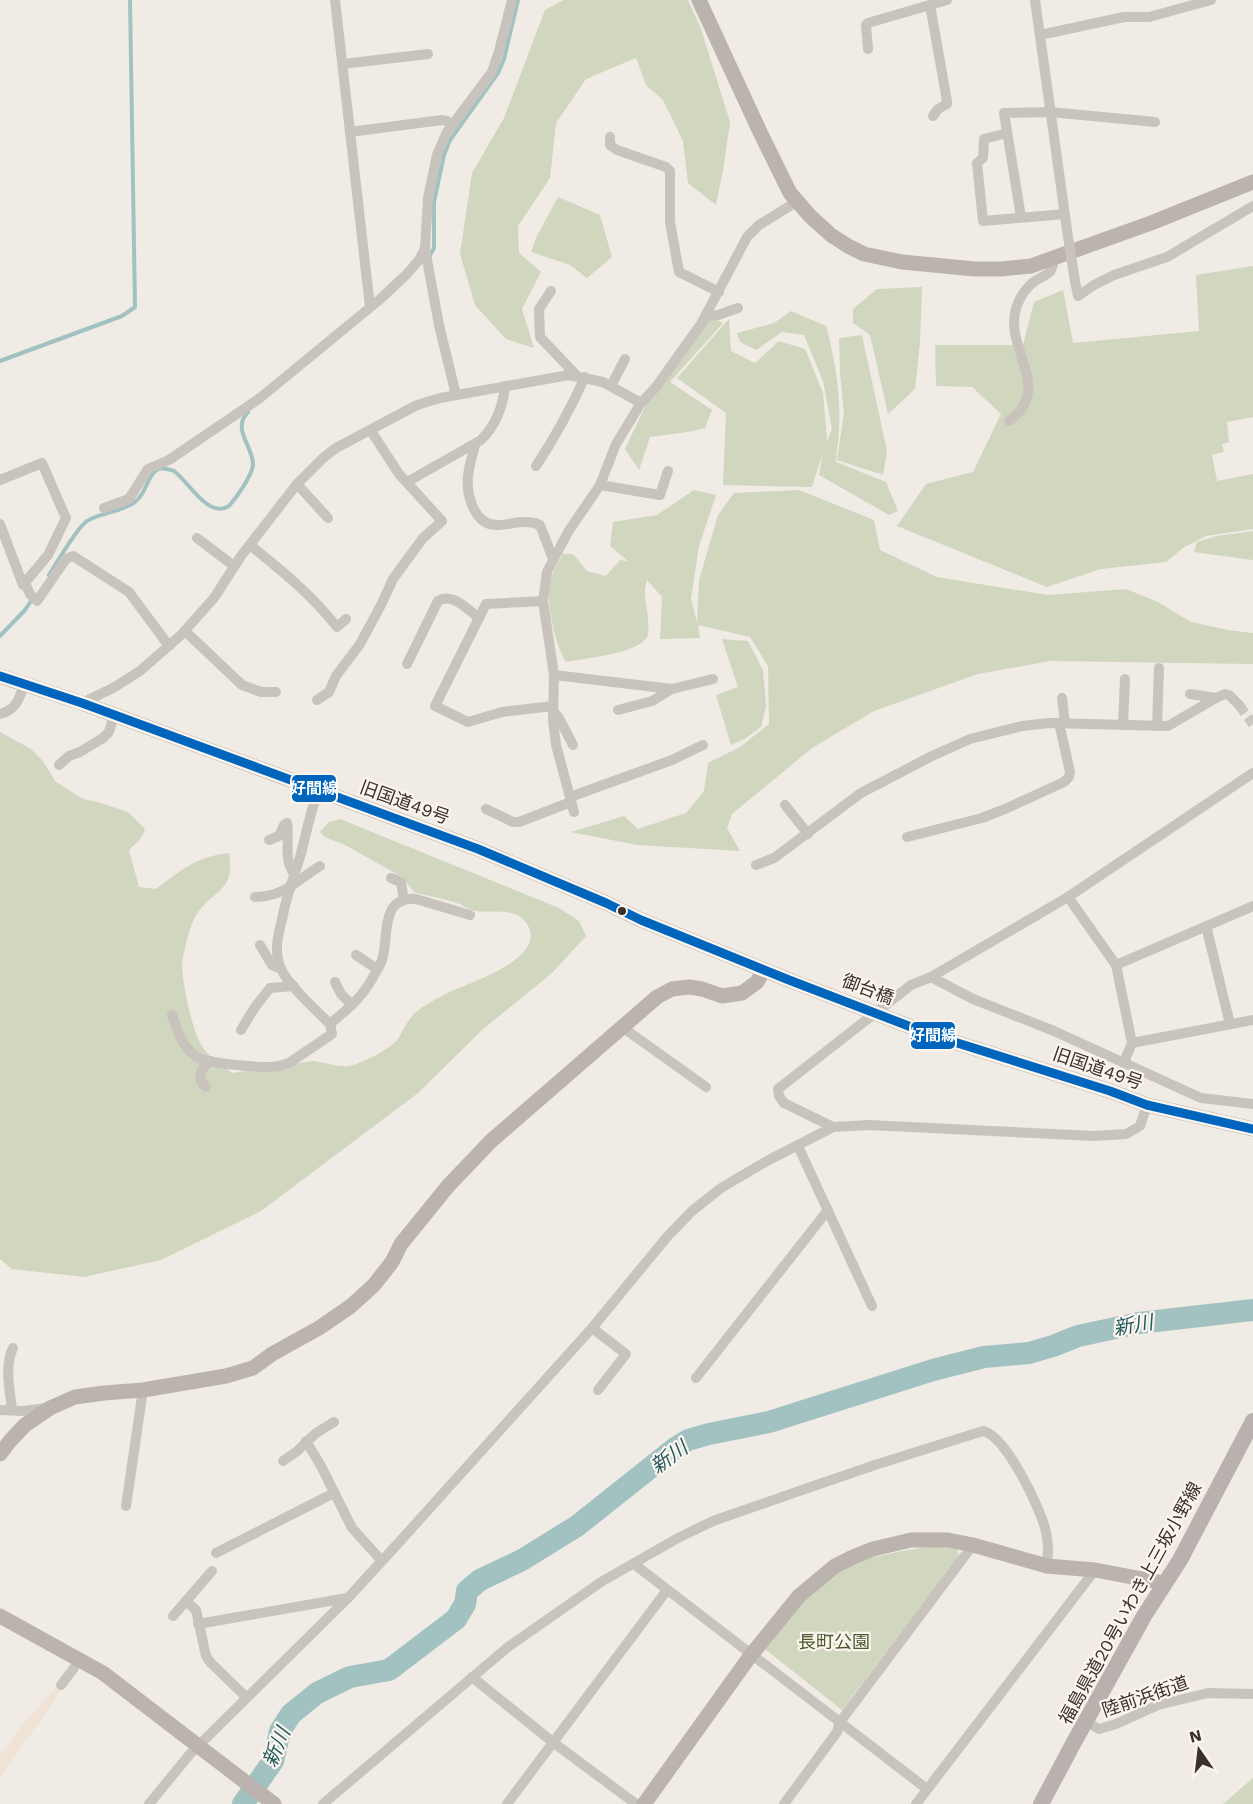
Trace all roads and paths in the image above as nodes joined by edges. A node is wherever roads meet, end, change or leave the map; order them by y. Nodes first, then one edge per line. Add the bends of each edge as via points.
1 (335, 0) edge
2 (512, 0) edge
3 (699, 0) edge
4 (947, 0) edge
5 (1035, 0) edge
6 (1211, 0) edge
7 (930, 5) junction
8 (1040, 35) junction
9 (868, 49) dead end
10 (428, 54) dead end
11 (343, 64) junction
12 (1050, 112) junction
13 (933, 116) dead end
14 (1155, 122) dead end
15 (452, 126) junction
16 (351, 132) junction
17 (1007, 133) junction
18 (610, 137) dead end
19 (1253, 182) edge
20 (798, 201) junction
21 (1253, 206) edge
22 (1065, 214) junction
23 (1021, 217) junction
24 (426, 253) junction
25 (1055, 259) junction
26 (551, 291) dead end
27 (719, 292) junction
28 (370, 307) junction
29 (738, 308) dead end
30 (706, 316) junction
31 (625, 360) dead end
32 (581, 376) junction
33 (505, 386) junction
34 (611, 386) junction
35 (456, 395) junction
36 (641, 403) junction
37 (1009, 421) dead end
38 (371, 431) junction
39 (475, 444) junction
40 (536, 466) dead end
41 (668, 471) dead end
42 (0, 480) edge
43 (407, 482) junction
44 (297, 484) junction
45 (600, 486) junction
46 (104, 508) dead end
47 (328, 518) dead end
48 (0, 524) edge
49 (197, 538) dead end
50 (250, 545) junction
51 (553, 559) junction
52 (234, 566) junction
53 (25, 583) junction
54 (543, 601) junction
55 (478, 617) junction
56 (346, 619) dead end
57 (185, 631) junction
58 (169, 646) junction
59 (407, 664) dead end
60 (1159, 668) dead end
61 (554, 675) junction
62 (0, 676) edge
63 (1125, 679) dead end
64 (713, 680) dead end
65 (24, 685) junction
66 (672, 690) junction
67 (276, 692) dead end
68 (1190, 694) dead end
69 (1062, 698) dead end
70 (1216, 698) junction
71 (317, 700) dead end
72 (82, 704) junction
73 (1239, 705) tunnel mouth
74 (553, 708) junction
75 (618, 710) dead end
76 (0, 714) edge
77 (114, 716) junction
78 (1062, 723) junction
79 (1123, 724) junction
80 (1157, 726) junction
81 (573, 745) dead end
82 (703, 745) dead end
83 (59, 765) dead end
84 (1253, 773) edge
85 (318, 791) junction
86 (572, 804) junction
87 (785, 805) dead end
88 (486, 809) dead end
89 (807, 834) junction
90 (907, 837) dead end
91 (269, 840) dead end
92 (756, 865) dead end
93 (320, 866) dead end
94 (294, 873) junction
95 (391, 878) dead end
96 (289, 888) junction
97 (255, 897) dead end
98 (1068, 897) junction
99 (404, 900) junction
100 (1253, 906) edge
101 (470, 915) dead end
102 (1206, 926) junction
103 (260, 945) dead end
104 (356, 955) dead end
105 (1116, 965) junction
106 (281, 969) junction
107 (377, 969) junction
108 (764, 970) junction
109 (931, 977) junction
110 (789, 980) joint
111 (335, 982) dead end
112 (294, 986) junction
113 (352, 1005) junction
114 (172, 1015) dead end
115 (1253, 1020) edge
116 (330, 1024) junction
117 (1230, 1024) junction
118 (622, 1027) junction
119 (241, 1029) dead end
120 (932, 1035) joint
121 (1132, 1043) junction
122 (211, 1061) junction
123 (1124, 1062) junction
124 (206, 1087) dead end
125 (706, 1087) dead end
126 (1253, 1104) edge
127 (1147, 1105) junction
128 (833, 1127) junction
129 (1253, 1129) edge
130 (798, 1146) junction
131 (828, 1210) junction
132 (872, 1306) dead end
133 (592, 1328) junction
134 (13, 1347) dead end
135 (696, 1378) dead end
136 (143, 1390) junction
137 (598, 1390) dead end
138 (50, 1408) junction
139 (0, 1410) edge
140 (12, 1410) junction
141 (1253, 1420) edge
142 (334, 1422) dead end
143 (306, 1441) junction
144 (0, 1454) edge
145 (283, 1461) dead end
146 (334, 1493) junction
147 (126, 1506) dead end
148 (973, 1545) junction
149 (216, 1553) dead end
150 (381, 1560) junction
151 (634, 1564) junction
152 (1047, 1566) junction
153 (1095, 1570) junction
154 (212, 1571) dead end
155 (1164, 1583) junction
156 (667, 1590) junction
157 (348, 1598) junction
158 (186, 1601) junction
159 (0, 1616) edge
160 (173, 1616) dead end
161 (198, 1624) junction
162 (751, 1655) junction
163 (74, 1668) dead end
164 (472, 1677) junction
165 (61, 1685) dead end
166 (1253, 1694) edge
167 (246, 1697) junction
168 (1085, 1721) junction
169 (840, 1722) junction
170 (554, 1743) junction
171 (202, 1749) junction
172 (927, 1789) junction
173 (149, 1804) edge
174 (274, 1804) edge
175 (323, 1804) edge
176 (507, 1804) edge
177 (636, 1804) edge
178 (644, 1804) edge
179 (784, 1804) edge
180 (916, 1804) edge
181 (1041, 1804) edge

1 - 11 street
2 - 15 street via 492,72
3 - 20 street via 790,193
4 - 7 street
5 - 8 street
6 - 8 street via 1149,17 1124,17
7 - 9 street via 868,23
7 - 13 street via 947,101
8 - 12 street
10 - 11 street
11 - 16 street
12 - 14 street
12 - 17 street via 1004,113
12 - 22 street
15 - 16 street via 442,120
15 - 24 street via 437,155 432,178 426,215
16 - 28 street
17 - 23 street
17 - 23 street via 984,139 983,158 976,163 983,221
18 - 27 street via 610,145 617,150 670,171 670,222 679,272
19 - 25 street
20 - 25 street via 831,235 878,258 975,269 1031,266
20 - 27 street via 747,237
21 - 22 street, bridge via 1167,257 1114,276 1078,296
22 - 23 street
24 - 28 street
24 - 35 street
25 - 37 street via 1051,271 1030,285 1021,297 1014,314 1028,379 1026,401 1020,413
26 - 32 street via 539,309 540,337
27 - 30 street
28 - 46 street via 260,398 169,460 148,469 129,499
29 - 30 street
30 - 36 street
31 - 34 street
32 - 33 street
32 - 34 street
32 - 40 street via 568,414
33 - 35 street
33 - 39 street via 496,419
34 - 36 street
35 - 38 street via 417,405
36 - 45 street via 616,444
38 - 43 street
38 - 44 street via 336,448
39 - 43 street
39 - 51 street via 467,483 471,503 480,518 494,525 540,525
41 - 45 street via 660,495
42 - 53 street via 42,463 66,518 48,555
43 - 71 street via 442,521 423,538 393,579 360,644 329,692
44 - 47 street
44 - 50 street
45 - 51 street
48 - 53 street
49 - 52 street
50 - 52 street
50 - 56 street via 291,579 337,627
51 - 54 street
52 - 57 street via 214,598
53 - 58 street via 34,598 66,559 73,556 129,592
54 - 55 street via 486,604
54 - 61 street
55 - 59 street via 457,601 442,598
55 - 74 street via 435,706 468,722 502,712
57 - 58 street
57 - 67 street via 242,685 261,692
58 - 72 street via 140,671
60 - 80 street
61 - 66 street
61 - 74 street
62 - 65 street, 旧国道49号
63 - 79 street
64 - 66 street
65 - 72 street, 旧国道49号
65 - 76 street via 14,707
66 - 75 street via 651,701
68 - 70 street
69 - 78 street
70 - 73 street via 1229,695
70 - 80 street via 1168,726
72 - 77 street, 旧国道49号
74 - 81 street
74 - 86 street via 556,745
77 - 83 street via 103,738
77 - 85 street, 旧国道49号
78 - 79 street
78 - 89 street via 1022,726 954,746 861,793
78 - 90 street via 1070,772 1064,782 1005,810
79 - 80 street
82 - 86 street
84 - 98 street
85 - 94 street
85 - 108 street, 旧国道49号 via 478,849
86 - 88 street via 519,822
87 - 89 street
89 - 92 street via 774,858
91 - 94 street via 279,836 287,824 288,861
93 - 96 street
94 - 96 street
95 - 99 street via 400,882
96 - 97 street
96 - 106 street via 276,946
98 - 105 street
98 - 109 street
99 - 101 street via 416,899
99 - 107 street via 393,908
100 - 102 street
102 - 105 street
102 - 117 street
103 - 106 street via 272,965
104 - 107 street
105 - 121 street
106 - 112 street
107 - 113 street
108 - 110 street, 旧国道49号
108 - 118 street via 757,982 742,993 722,996 689,987 672,989
109 - 123 street via 973,999
109 - 128 street via 911,986 778,1089 784,1104
110 - 120 street, 御台橋, bridge
111 - 113 street
112 - 116 street
112 - 119 street via 270,988
113 - 116 street
114 - 122 street via 183,1042 195,1056
115 - 117 street
116 - 122 street via 332,1034 281,1066
117 - 121 street
118 - 125 street
118 - 136 street via 491,1141 447,1186 374,1285 351,1306 253,1368
120 - 127 street, 旧国道49号
121 - 123 street
122 - 124 street via 200,1071
123 - 126 street via 1201,1098
127 - 128 street via 1140,1126 1126,1134
127 - 129 street, 旧国道49号
128 - 130 street
130 - 131 street
130 - 133 street via 721,1188 692,1211
131 - 132 street
131 - 135 street
133 - 137 street via 626,1354
133 - 150 street
134 - 140 street via 8,1374
136 - 138 street via 75,1397
136 - 147 street
138 - 140 street
138 - 144 street via 25,1425
139 - 140 street
141 - 155 main road, 福島県道20号いわき上三坂小野線 via 1180,1560
142 - 143 street
143 - 145 street
143 - 146 street
146 - 149 street
146 - 150 street via 352,1528
148 - 152 street
148 - 162 street via 911,1540 844,1561 799,1596
148 - 169 street
150 - 157 street
151 - 152 street via 713,1521 983,1431 989,1432 1012,1458 1041,1515 1047,1536
151 - 156 street
151 - 164 street via 549,1617
152 - 153 street
153 - 155 street
153 - 172 street
154 - 158 street
155 - 168 main road, 福島県道20号いわき上三坂小野線
156 - 162 street
156 - 170 street
157 - 161 street
157 - 167 street
158 - 160 street
158 - 161 street via 196,1610
159 - 171 street via 103,1673
161 - 167 street via 206,1656
162 - 169 street
162 - 178 street
163 - 165 street
164 - 170 street
164 - 175 street
166 - 168 street, 陸前浜街道 via 1208,1693 1189,1697 1099,1729
167 - 171 street
168 - 181 main road, 福島県道20号いわき上三坂小野線
169 - 172 street
169 - 179 street via 837,1732
170 - 176 street
170 - 177 street
171 - 173 street
171 - 174 street
172 - 180 street

